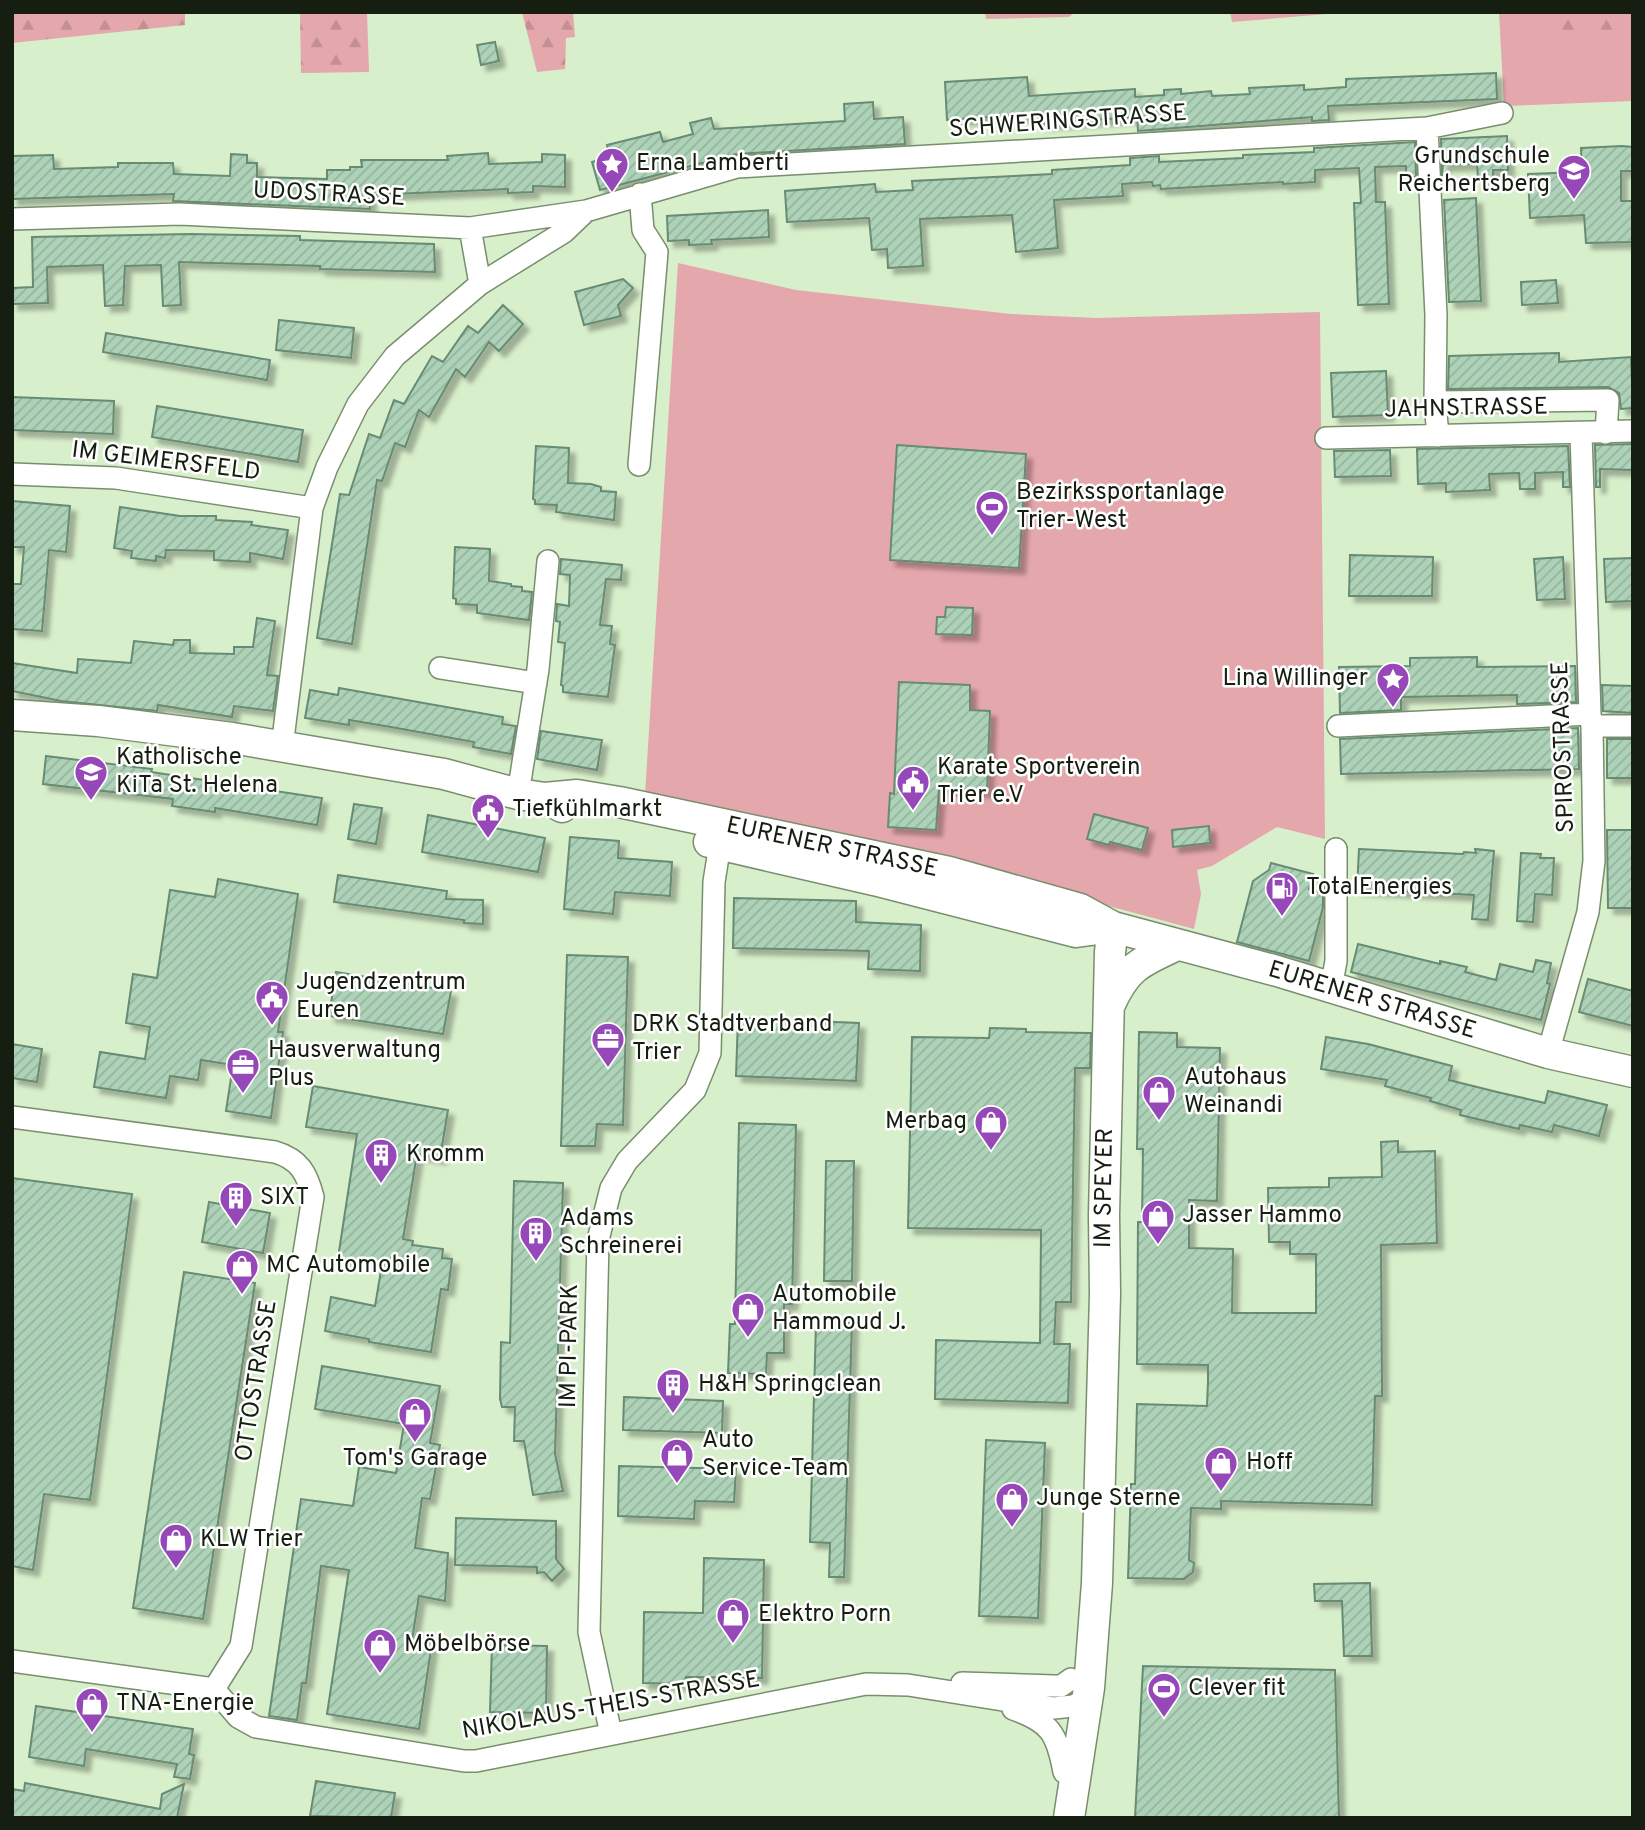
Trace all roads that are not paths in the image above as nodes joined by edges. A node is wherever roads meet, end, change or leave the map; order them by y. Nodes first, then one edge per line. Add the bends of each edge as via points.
1 (1502, 113) dead end
2 (1427, 128) junction
3 (640, 194) junction
4 (586, 211) junction
5 (12, 219) edge
6 (470, 228) junction
7 (480, 284) junction
8 (1435, 402) junction
9 (1633, 431) edge
10 (1581, 433) junction
11 (1606, 433) junction
12 (1438, 436) junction
13 (1326, 438) dead end
14 (639, 465) dead end
15 (12, 474) edge
16 (312, 508) junction
17 (548, 561) dead end
18 (440, 668) dead end
19 (536, 683) junction
20 (12, 715) edge
21 (1591, 720) junction
22 (1338, 726) dead end
23 (1633, 726) edge
24 (282, 747) junction
25 (531, 796) junction
26 (721, 835) junction
27 (1336, 849) dead end
28 (1113, 926) junction
29 (1177, 945) junction
30 (1331, 988) junction
31 (1109, 1008) junction
32 (1548, 1053) junction
33 (1633, 1072) edge
34 (12, 1117) edge
35 (12, 1661) edge
36 (908, 1685) junction
37 (214, 1689) junction
38 (1074, 1698) junction
39 (999, 1701) junction
40 (611, 1734) junction
41 (1064, 1772) junction
42 (1054, 1818) edge
43 (1069, 1818) edge

1 - 2 street, SCHWERINGSTRASSE
2 - 3 street, SCHWERINGSTRASSE via 737,167
2 - 8 street via 1436,315
3 - 4 street, UDOSTRASSE
3 - 14 street via 643,230 665,251
4 - 6 street, UDOSTRASSE
4 - 7 street via 564,232
5 - 6 street, UDOSTRASSE via 180,214
6 - 7 street
7 - 16 street via 395,356 358,404
8 - 11 street, JAHNSTRASSE via 1608,400
8 - 12 street
9 - 11 street, JAHNSTRASSE
10 - 11 street, JAHNSTRASSE
10 - 12 street, JAHNSTRASSE
10 - 21 street, SPIROSTRASSE
12 - 13 street, JAHNSTRASSE
15 - 16 street, IM GEIMERSFELD via 117,478
16 - 24 street
17 - 19 street
18 - 19 street
19 - 25 street
20 - 24 street, EURENER STRASSE via 98,721
21 - 22 street
21 - 23 street
21 - 32 street, SPIROSTRASSE via 1594,861 1588,912
24 - 25 street, EURENER STRASSE via 444,774
25 - 26 street, EURENER STRASSE via 577,795
26 - 28 street, EURENER STRASSE via 1076,932
26 - 40 street, IM PI-PARK via 714,882 710,1053 695,1090 616,1178 598,1240 589,1632
27 - 30 street via 1336,961
28 - 29 street, EURENER STRASSE
28 - 31 street, IM SPEYER
29 - 30 street, EURENER STRASSE
29 - 31 street via 1130,971
30 - 32 street, EURENER STRASSE
31 - 38 street, IM SPEYER via 1096,1597 1089,1688
32 - 33 street, EURENER STRASSE
34 - 37 street, OTTOSTRASSE via 275,1152 299,1164 308,1178 313,1197 241,1646
35 - 37 street
36 - 38 street, NIKOLAUS-THEIS-STRASSE via 978,1683
36 - 39 street, NIKOLAUS-THEIS-STRASSE
36 - 40 street, NIKOLAUS-THEIS-STRASSE via 866,1684
37 - 40 street, NIKOLAUS-THEIS-STRASSE via 238,1717 256,1727 464,1761
38 - 39 street, NIKOLAUS-THEIS-STRASSE via 1054,1708
38 - 41 street, IM SPEYER
38 - 43 street, IM SPEYER via 1078,1767
39 - 41 street, NIKOLAUS-THEIS-STRASSE via 1046,1726 1059,1744
41 - 42 street, IM SPEYER

